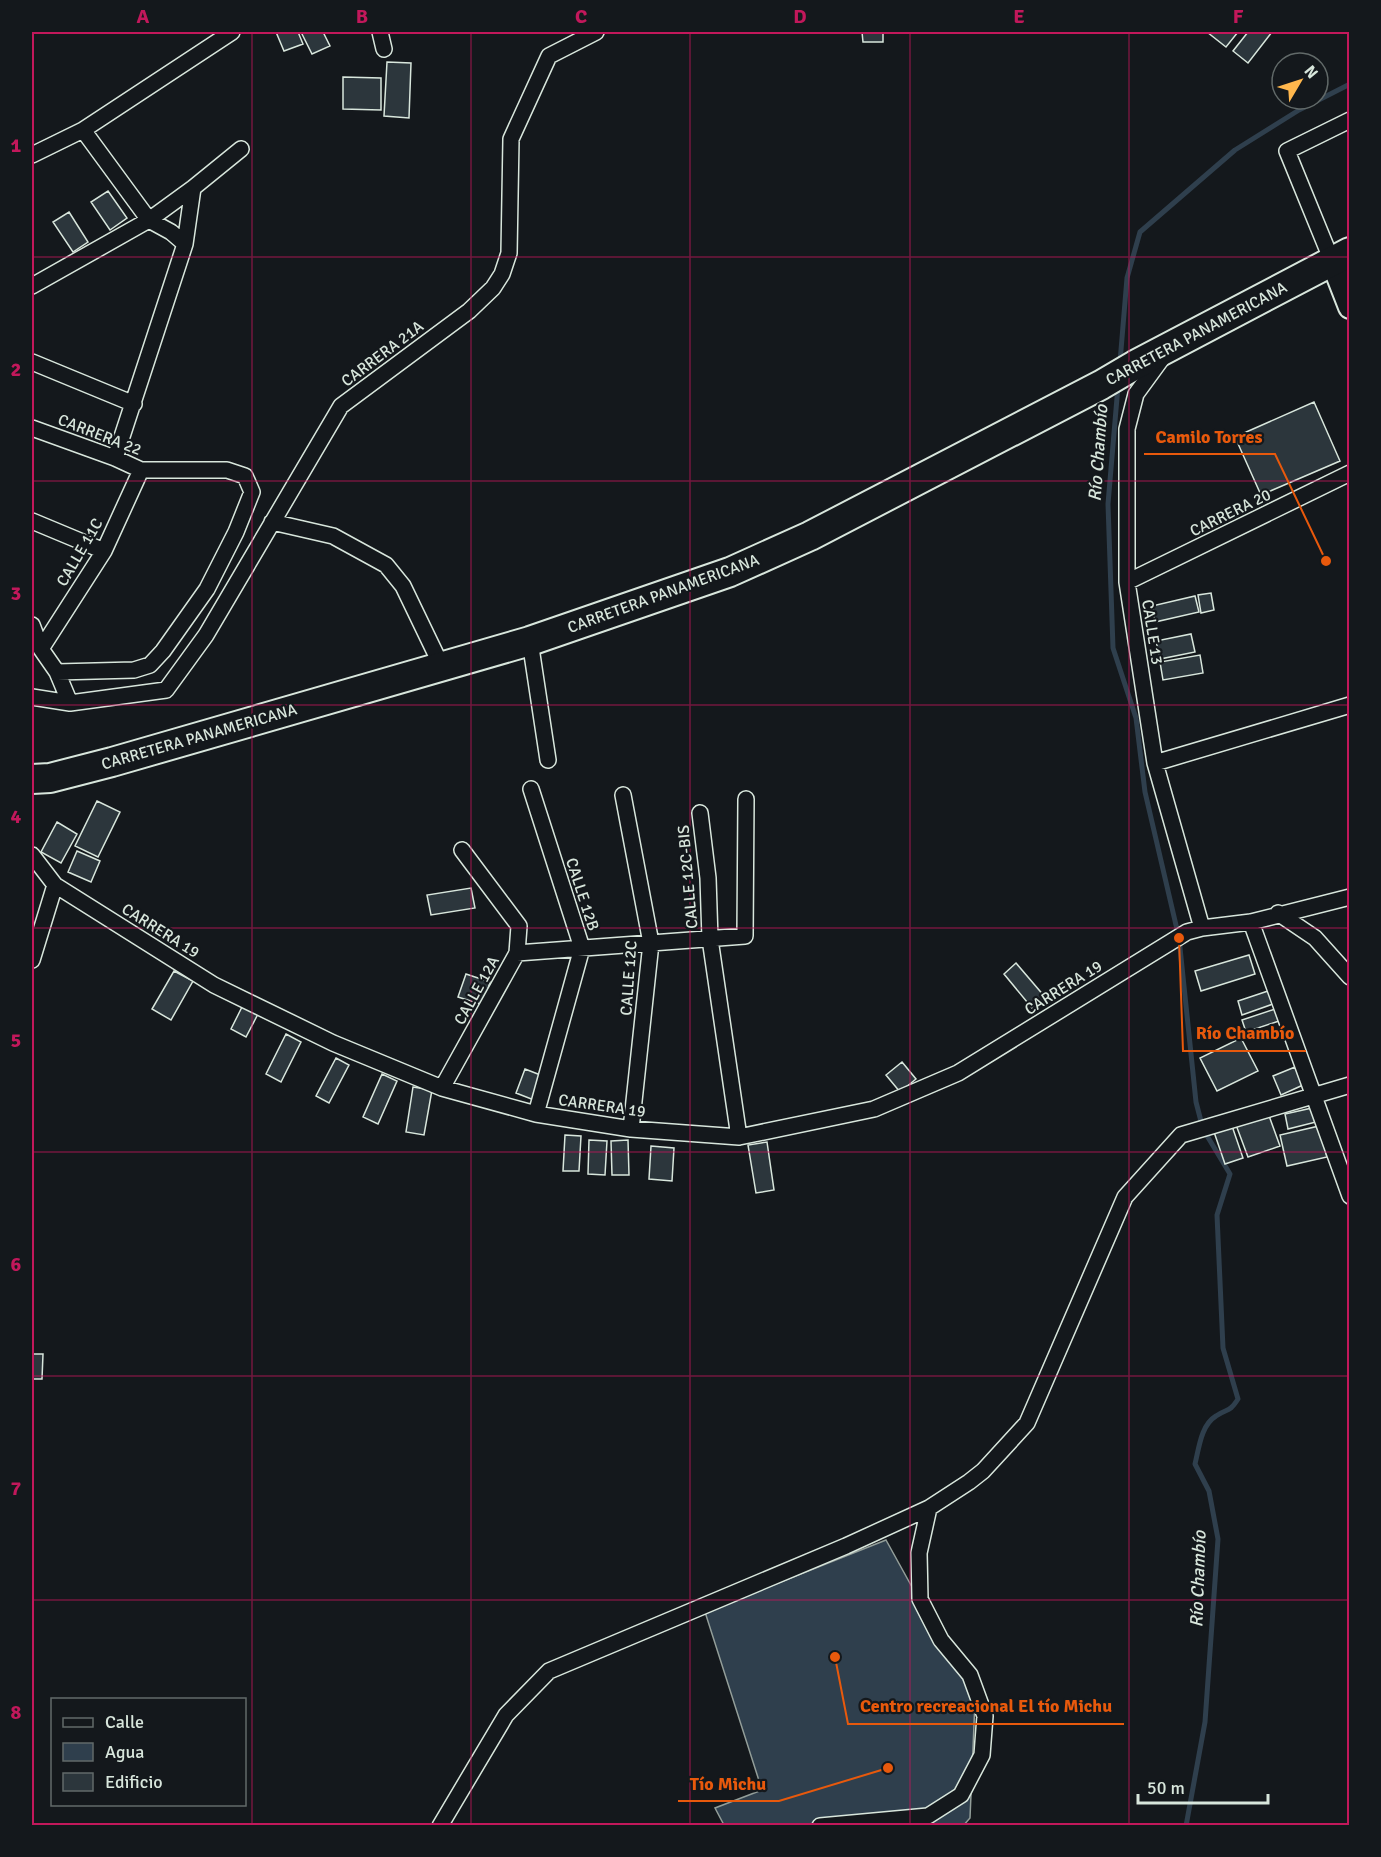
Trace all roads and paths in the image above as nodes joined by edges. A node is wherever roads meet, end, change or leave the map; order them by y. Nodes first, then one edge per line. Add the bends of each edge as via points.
1 (232, 32) edge
2 (380, 32) edge
3 (596, 32) edge
4 (384, 49) dead end
5 (1350, 120) edge
6 (83, 130) junction
7 (242, 149) dead end
8 (32, 155) edge
9 (193, 189) junction
10 (148, 220) junction
11 (185, 244) junction
12 (1341, 257) edge
13 (32, 286) edge
14 (1350, 307) edge
15 (1170, 347) junction
16 (32, 362) edge
17 (134, 404) junction
18 (32, 428) edge
19 (115, 458) junction
20 (141, 470) junction
21 (1350, 473) edge
22 (32, 521) edge
23 (272, 522) junction
24 (104, 551) junction
25 (1127, 582) junction
26 (32, 625) edge
27 (530, 641) junction
28 (36, 650) edge
29 (442, 667) junction
30 (57, 672) junction
31 (32, 697) edge
32 (70, 704) junction
33 (1350, 705) edge
34 (548, 760) dead end
35 (1155, 763) junction
36 (32, 779) edge
37 (531, 789) dead end
38 (623, 795) dead end
39 (746, 799) dead end
40 (700, 813) dead end
41 (462, 850) dead end
42 (32, 855) edge
43 (55, 885) junction
44 (1350, 897) edge
45 (1278, 913) junction
46 (1251, 922) junction
47 (1195, 930) junction
48 (710, 939) junction
49 (651, 943) junction
50 (582, 948) junction
51 (517, 953) junction
52 (32, 960) edge
53 (1350, 977) edge
54 (1350, 1085) edge
55 (442, 1088) junction
56 (1314, 1094) junction
57 (536, 1114) junction
58 (631, 1129) junction
59 (739, 1137) junction
60 (1350, 1196) edge
61 (929, 1508) junction
62 (440, 1826) edge
63 (820, 1826) edge

1 - 6 street
2 - 4 street
3 - 23 street, CARRERA 21A via 549,56 511,139 509,253 493,288 341,406
5 - 12 street via 1287,151
6 - 8 street
6 - 10 street
7 - 9 street
9 - 10 street
9 - 11 street
10 - 11 street
10 - 13 street
11 - 17 street
12 - 14 main road
12 - 15 highway, CARRETERA PANAMERICANA
15 - 25 street, CALLE 13 via 1136,394 1126,429
15 - 27 highway, CARRETERA PANAMERICANA via 810,536 740,568
16 - 17 street
17 - 19 street
18 - 19 street, CARRERA 22
19 - 20 street, CARRERA 22
20 - 24 street, CALLE 11C
20 - 30 street, CARRERA 22 via 227,470 244,476 252,492 207,589 150,665 134,670
21 - 25 street, CARRERA 20
22 - 24 street
23 - 29 street via 333,536 386,565 403,586
23 - 32 street, CARRERA 21A via 206,635 166,690
24 - 28 street, CALLE 11C
25 - 35 street, CALLE 13
26 - 28 street
27 - 29 highway, CARRETERA PANAMERICANA
27 - 34 street
28 - 30 street
29 - 36 highway, CARRETERA PANAMERICANA via 112,762
30 - 32 street
31 - 32 street, CARRERA 21A
33 - 35 street
35 - 47 street, CALLE 13
37 - 50 street, CALLE 12B
38 - 49 street, CALLE 12C
39 - 48 street via 745,936
40 - 48 street, CALLE 12C-BIS
41 - 51 street, CALLE 12A via 519,926
42 - 43 street, CARRERA 19
43 - 52 street
43 - 55 street, CARRERA 19 via 214,984 333,1043
44 - 45 street
45 - 46 street
45 - 53 street via 1315,938
46 - 47 street
46 - 56 street
47 - 59 street, CARRERA 19 via 1169,942 958,1072 874,1109
48 - 49 street
48 - 59 street, CALLE 12C-BIS
49 - 50 street
49 - 58 street, CALLE 12C
50 - 51 street
50 - 57 street, CALLE 12B
51 - 55 street, CALLE 12A
54 - 56 street
55 - 57 street, CARRERA 19
56 - 60 street
56 - 61 street via 1181,1135 1125,1197 1026,1423 983,1471
57 - 58 street, CARRERA 19
58 - 59 street, CARRERA 19
61 - 62 street via 549,1671 506,1714
61 - 63 street via 919,1553 920,1599 941,1640 970,1675 986,1716 982,1755 961,1795 928,1816

